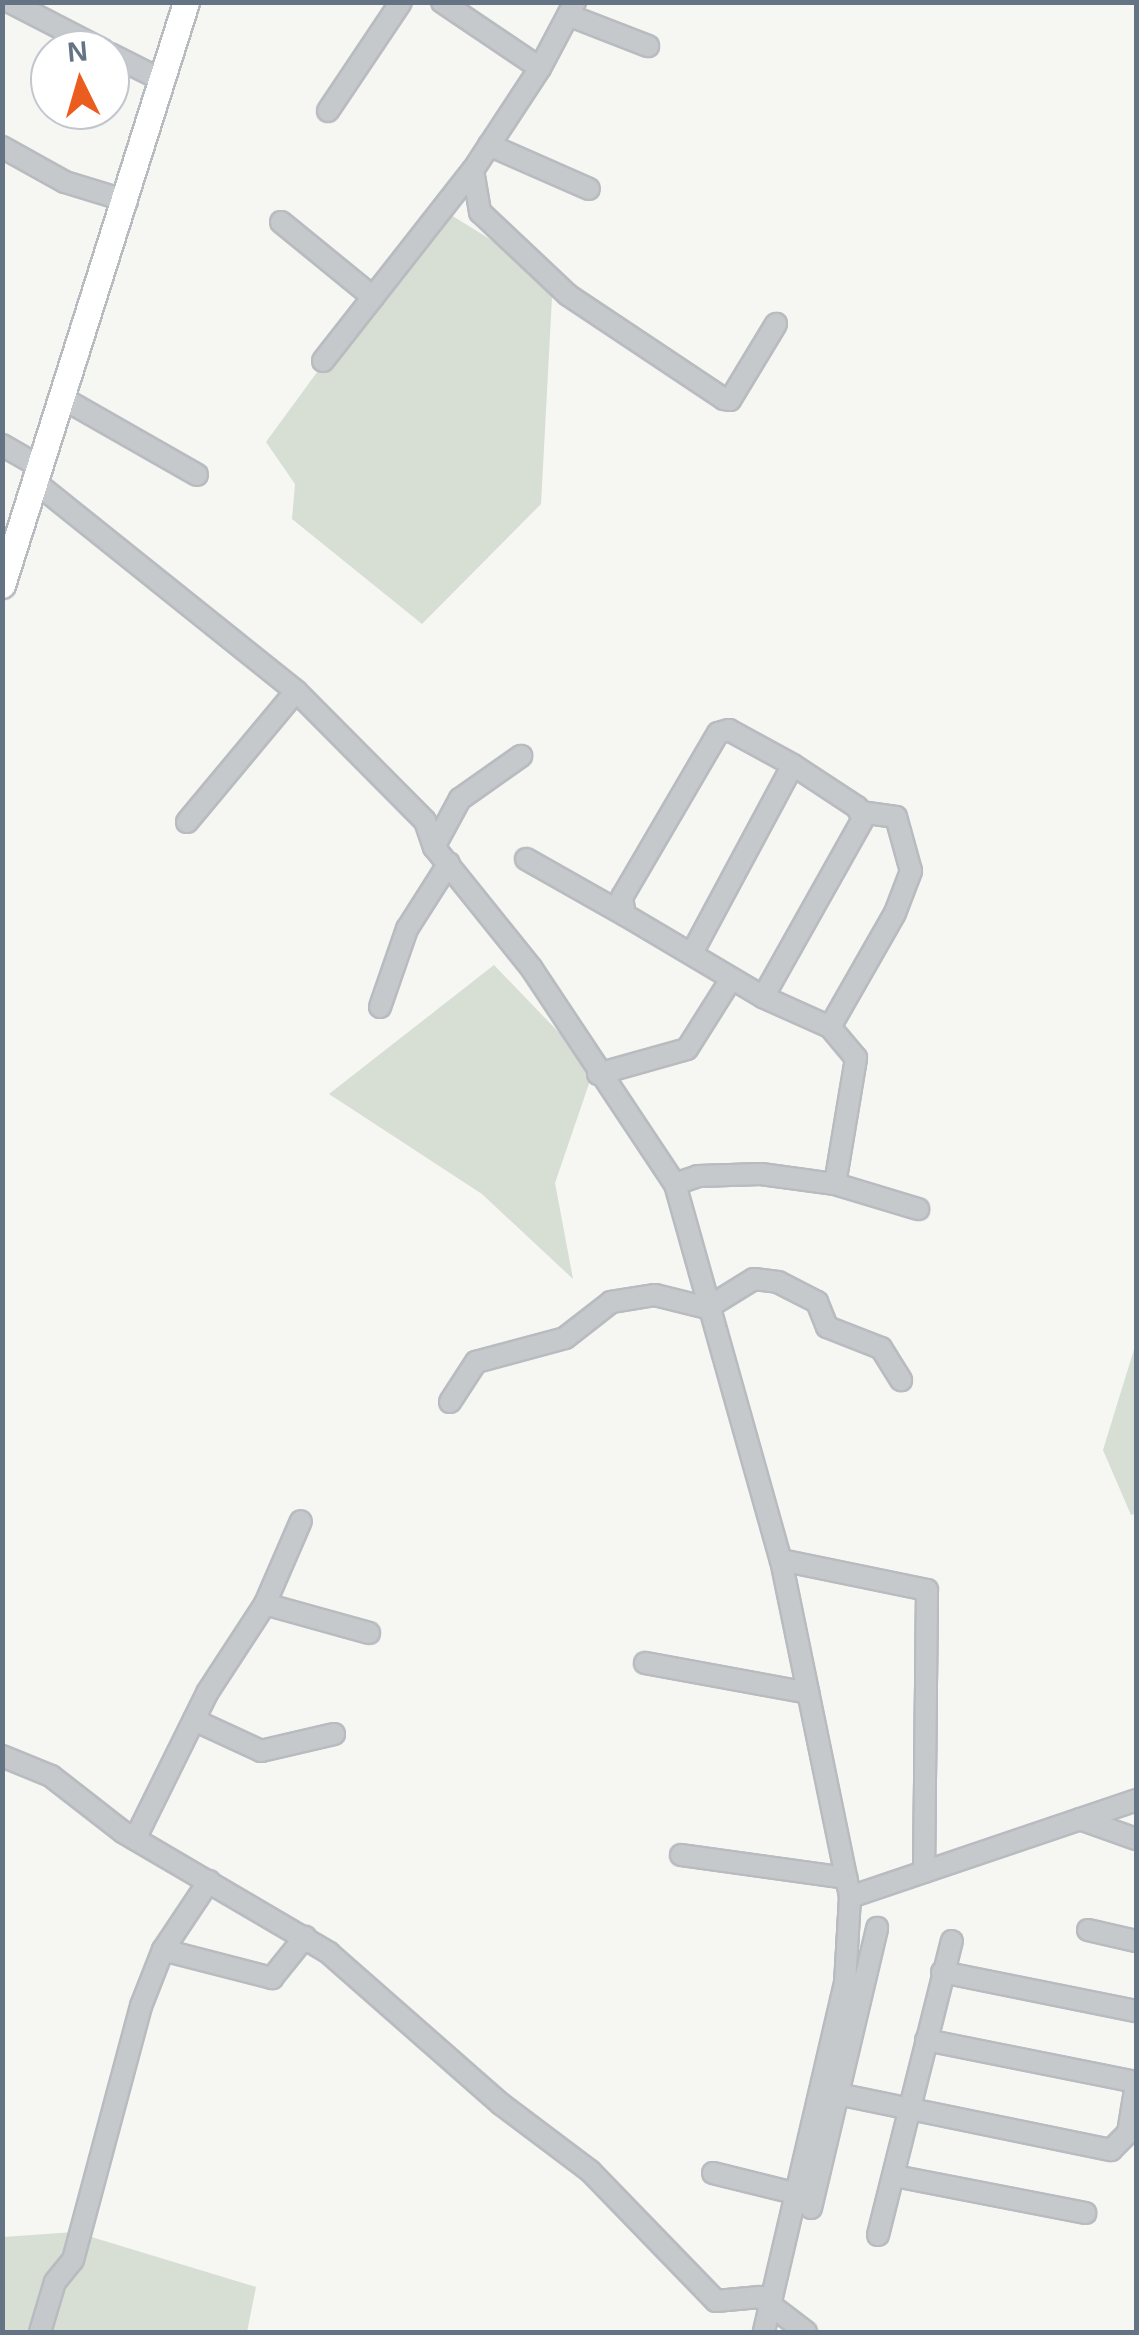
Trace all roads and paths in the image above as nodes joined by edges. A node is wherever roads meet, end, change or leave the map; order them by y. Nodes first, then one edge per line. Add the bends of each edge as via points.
1 (10, 2) edge
2 (186, 2) edge
3 (401, 2) edge
4 (442, 2) edge
5 (571, 9) edge
6 (64, 30) edge
7 (648, 46) dead end
8 (130, 64) edge
9 (540, 68) junction
10 (164, 82) junction
11 (328, 112) dead end
12 (489, 145) junction
13 (2, 147) edge
14 (473, 170) junction
15 (588, 189) dead end
16 (128, 202) junction
17 (281, 222) dead end
18 (373, 297) junction
19 (776, 324) dead end
20 (323, 361) dead end
21 (64, 399) junction
22 (2, 445) edge
23 (39, 475) junction
24 (197, 475) dead end
25 (2, 585) edge
26 (296, 691) junction
27 (521, 756) dead end
28 (793, 765) junction
29 (862, 812) junction
30 (188, 822) dead end
31 (442, 854) junction
32 (526, 859) dead end
33 (625, 915) junction
34 (692, 953) junction
35 (732, 978) junction
36 (763, 997) junction
37 (380, 1008) dead end
38 (830, 1027) junction
39 (598, 1074) junction
40 (675, 1184) junction
41 (835, 1184) junction
42 (918, 1209) dead end
43 (707, 1308) junction
44 (901, 1380) dead end
45 (450, 1402) dead end
46 (301, 1521) dead end
47 (782, 1560) junction
48 (265, 1604) junction
49 (369, 1633) dead end
50 (645, 1664) dead end
51 (808, 1693) junction
52 (194, 1720) junction
53 (334, 1734) dead end
54 (2, 1756) edge
55 (1136, 1800) edge
56 (1080, 1819) junction
57 (135, 1839) junction
58 (1136, 1839) edge
59 (682, 1855) dead end
60 (924, 1872) junction
61 (209, 1881) junction
62 (848, 1888) junction
63 (877, 1928) dead end
64 (1088, 1930) dead end
65 (305, 1937) junction
66 (1136, 1940) edge
67 (952, 1941) dead end
68 (163, 1950) junction
69 (942, 1972) junction
70 (1136, 2012) edge
71 (926, 2040) junction
72 (1136, 2083) edge
73 (831, 2093) junction
74 (910, 2110) junction
75 (712, 2173) dead end
76 (896, 2176) junction
77 (804, 2201) junction
78 (1086, 2213) dead end
79 (878, 2235) dead end
80 (773, 2303) junction
81 (764, 2331) edge
82 (40, 2332) edge
83 (806, 2332) edge

1 - 6 street
2 - 10 main road
3 - 11 street
4 - 9 street
5 - 7 street
5 - 9 street
8 - 10 street
9 - 12 street
10 - 16 main road
12 - 14 street
12 - 15 street
13 - 16 street via 65,182
14 - 18 street
14 - 19 street via 480,212 511,242 568,294 724,399 730,400
16 - 21 main road
17 - 18 street
18 - 20 street
21 - 23 main road
21 - 24 street
22 - 23 street
23 - 25 main road
23 - 26 street
26 - 30 street
26 - 31 street via 425,822
27 - 31 street via 460,799
28 - 29 street
28 - 33 street via 729,730 718,733 622,897
28 - 34 street
29 - 36 street
29 - 38 street via 896,817 911,871 895,913
31 - 37 street
31 - 39 street via 532,970
32 - 33 street
33 - 34 street
34 - 35 street
35 - 36 street
35 - 39 street via 688,1049
36 - 38 street
38 - 41 street via 856,1058
39 - 40 street
40 - 41 street via 698,1176 760,1174
40 - 43 street
41 - 42 street
43 - 44 street via 754,1279 778,1282 817,1302 833,1333 881,1348
43 - 45 street via 656,1295 610,1302 556,1343 476,1362
43 - 47 street
46 - 48 street
47 - 51 street
47 - 60 street via 927,1590
48 - 49 street
48 - 52 street
50 - 51 street
51 - 62 street
52 - 53 street via 261,1751
52 - 57 street
54 - 57 street via 83,1795
55 - 56 street
56 - 58 street
56 - 60 street
57 - 61 street
59 - 62 street
60 - 62 street
61 - 65 street
61 - 68 street
62 - 73 street via 846,1984
63 - 73 street
64 - 66 street
65 - 68 street via 272,1978
65 - 80 street via 590,2171 716,2300 752,2296
67 - 69 street
68 - 82 street via 141,2006 72,2260 54,2282
69 - 70 street
69 - 71 street
71 - 72 street
71 - 74 street
72 - 74 street via 1128,2134 1111,2150
73 - 74 street
73 - 77 street
74 - 76 street
75 - 77 street
76 - 78 street
76 - 79 street
77 - 80 street
80 - 81 street
80 - 83 street

